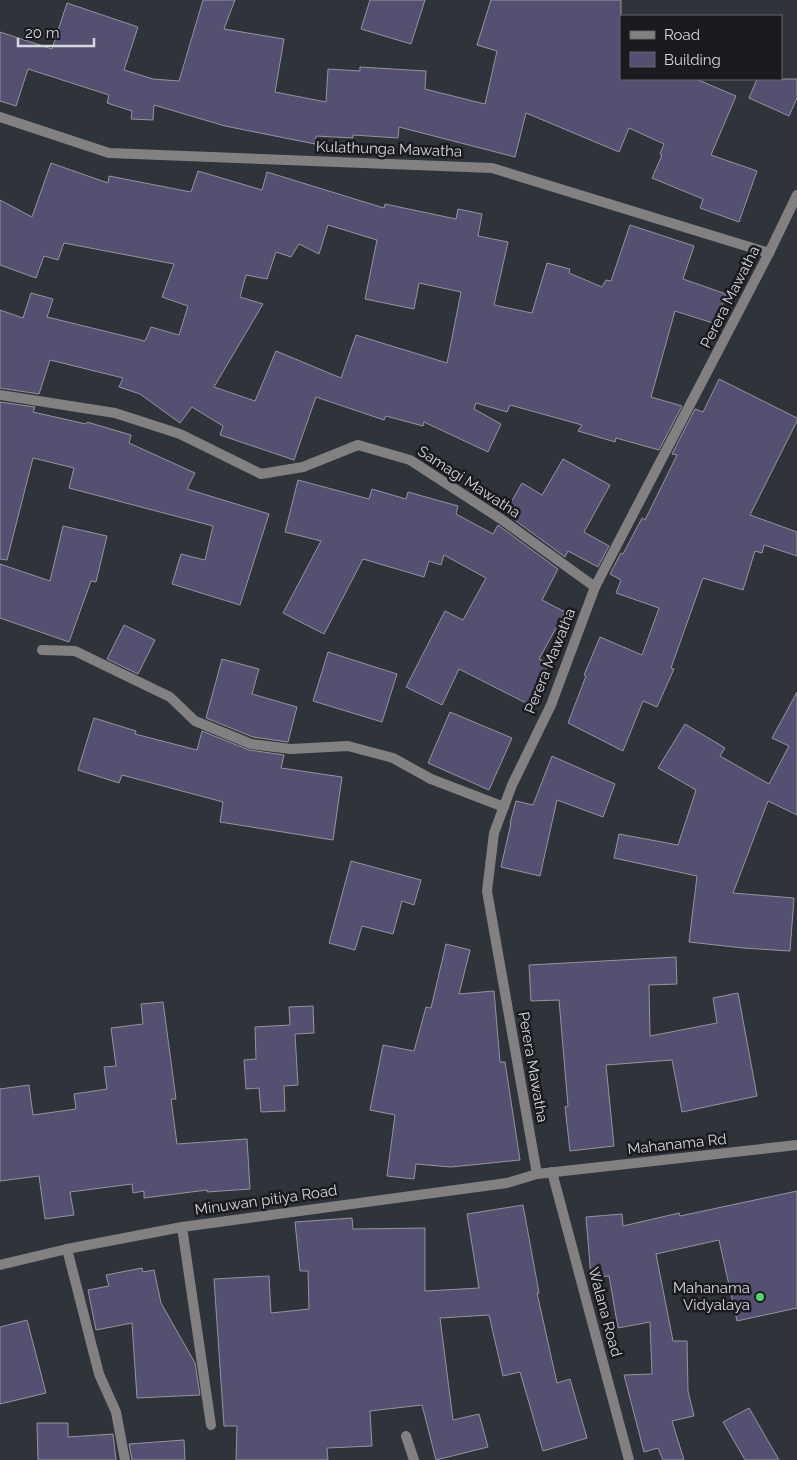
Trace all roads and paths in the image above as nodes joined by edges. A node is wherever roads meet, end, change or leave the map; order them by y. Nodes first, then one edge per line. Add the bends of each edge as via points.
1 (0, 117) edge
2 (797, 195) edge
3 (769, 253) junction
4 (0, 395) edge
5 (595, 586) junction
6 (42, 650) dead end
7 (504, 807) junction
8 (797, 1145) edge
9 (556, 1172) junction
10 (537, 1174) junction
11 (182, 1227) junction
12 (67, 1249) junction
13 (0, 1265) edge
14 (211, 1425) dead end
15 (406, 1436) dead end
16 (125, 1460) edge
17 (414, 1460) edge
18 (629, 1460) edge

1 - 3 street, Kulathunga Mawatha via 109,153 492,168
2 - 3 street, Perera Mawatha
3 - 5 street, Perera Mawatha
4 - 5 street, Samagi Mawatha via 116,413 180,434 261,474 303,467 358,445 410,460 501,518
5 - 7 street, Perera Mawatha via 551,705
6 - 7 street via 75,651 170,697 195,721 251,744 291,749 348,746 393,758 431,779
7 - 10 street, Perera Mawatha via 494,833 487,891
8 - 9 street, Mahanama Rd
9 - 10 street, Mahanama Rd
9 - 18 street, Walana Road
10 - 11 street, Minuwan pitiya Road via 507,1183
11 - 12 street, Minuwan pitiya Road
11 - 14 street
12 - 13 street, Minuwan pitiya Road
12 - 16 street via 99,1374 116,1412
15 - 17 street

